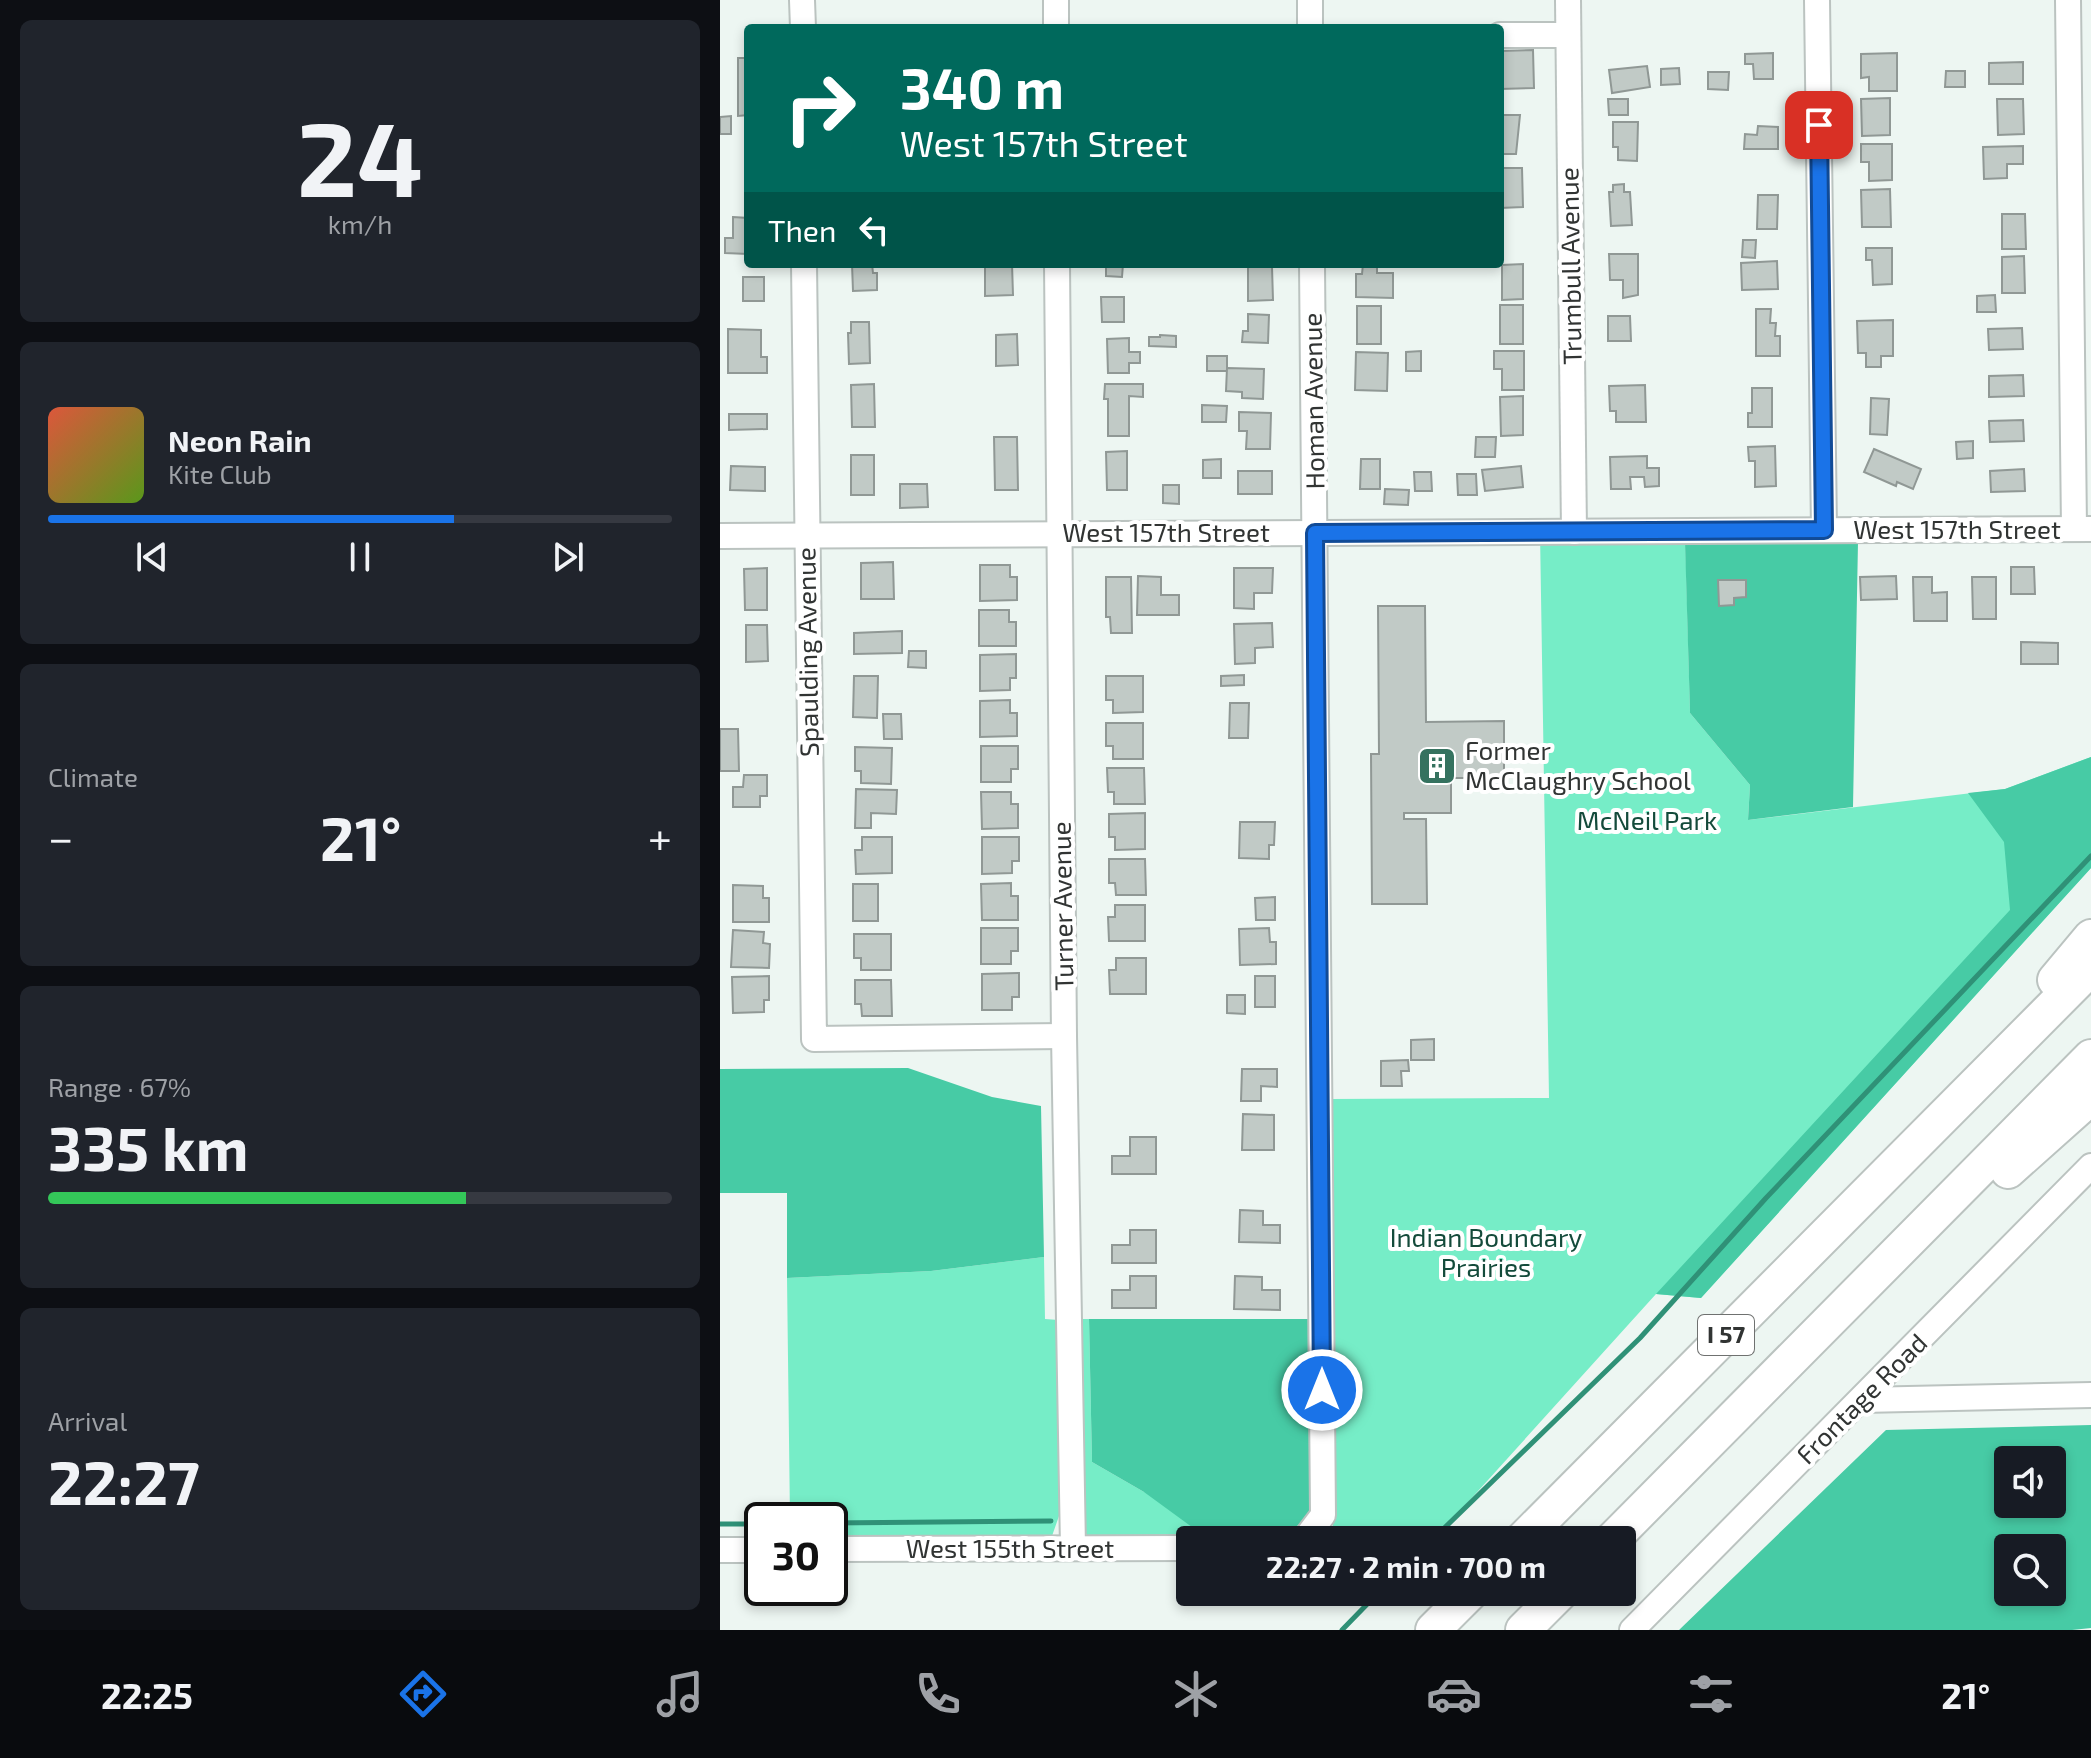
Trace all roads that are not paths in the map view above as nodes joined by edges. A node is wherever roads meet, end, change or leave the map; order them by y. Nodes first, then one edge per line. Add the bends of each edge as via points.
1 (802, 0) edge
2 (1056, 0) edge
3 (1310, 0) edge
4 (1568, 0) edge
5 (1817, 0) edge
6 (2068, 0) edge
7 (803, 24) edge
8 (1056, 24) edge
9 (1310, 24) edge
10 (1504, 35) edge
11 (1568, 35) junction
12 (804, 268) edge
13 (1057, 268) edge
14 (1312, 268) edge
15 (2083, 529) edge
16 (1824, 530) junction
17 (1574, 532) junction
18 (1315, 533) junction
19 (1059, 534) junction
20 (806, 535) junction
21 (720, 536) edge
22 (2091, 937) edge
23 (2091, 968) edge
24 (1064, 1036) junction
25 (2091, 1057) edge
26 (2091, 1097) edge
27 (1931, 1129) junction
28 (2091, 1166) edge
29 (1879, 1273) junction
30 (2091, 1395) edge
31 (1862, 1400) junction
32 (1315, 1526) edge
33 (1536, 1526) edge
34 (1626, 1526) edge
35 (1073, 1548) junction
36 (1176, 1548) edge
37 (848, 1549) edge
38 (720, 1550) edge
39 (744, 1550) edge
40 (1457, 1606) edge
41 (1547, 1606) edge
42 (1433, 1630) edge
43 (1523, 1630) edge
44 (1632, 1630) edge

1 - 7 street
2 - 8 street
3 - 9 street
4 - 11 street, Trumbull Avenue
5 - 16 street
6 - 15 street
10 - 11 street
11 - 17 street, Trumbull Avenue
12 - 20 street, Spaulding Avenue
13 - 19 street, Turner Avenue
14 - 18 street, Homan Avenue
15 - 16 street, West 157th Street
16 - 17 street, West 157th Street
17 - 18 street, West 157th Street
18 - 19 street, West 157th Street
18 - 32 street, Homan Avenue via 1323,1515
19 - 20 street, West 157th Street
19 - 24 street, Turner Avenue
20 - 21 street, West 157th Street
20 - 24 street, Spaulding Avenue via 814,1039
22 - 27 highway
23 - 27 highway, I 57
24 - 35 street, Turner Avenue
25 - 29 highway, I 57
26 - 29 highway via 1983,1193
27 - 33 highway, I 57
28 - 31 street, Frontage Road
29 - 34 highway, I 57
30 - 31 street
31 - 44 street, Frontage Road
35 - 36 street, West 155th Street
35 - 37 street, West 155th Street
38 - 39 street
40 - 42 highway
41 - 43 highway

